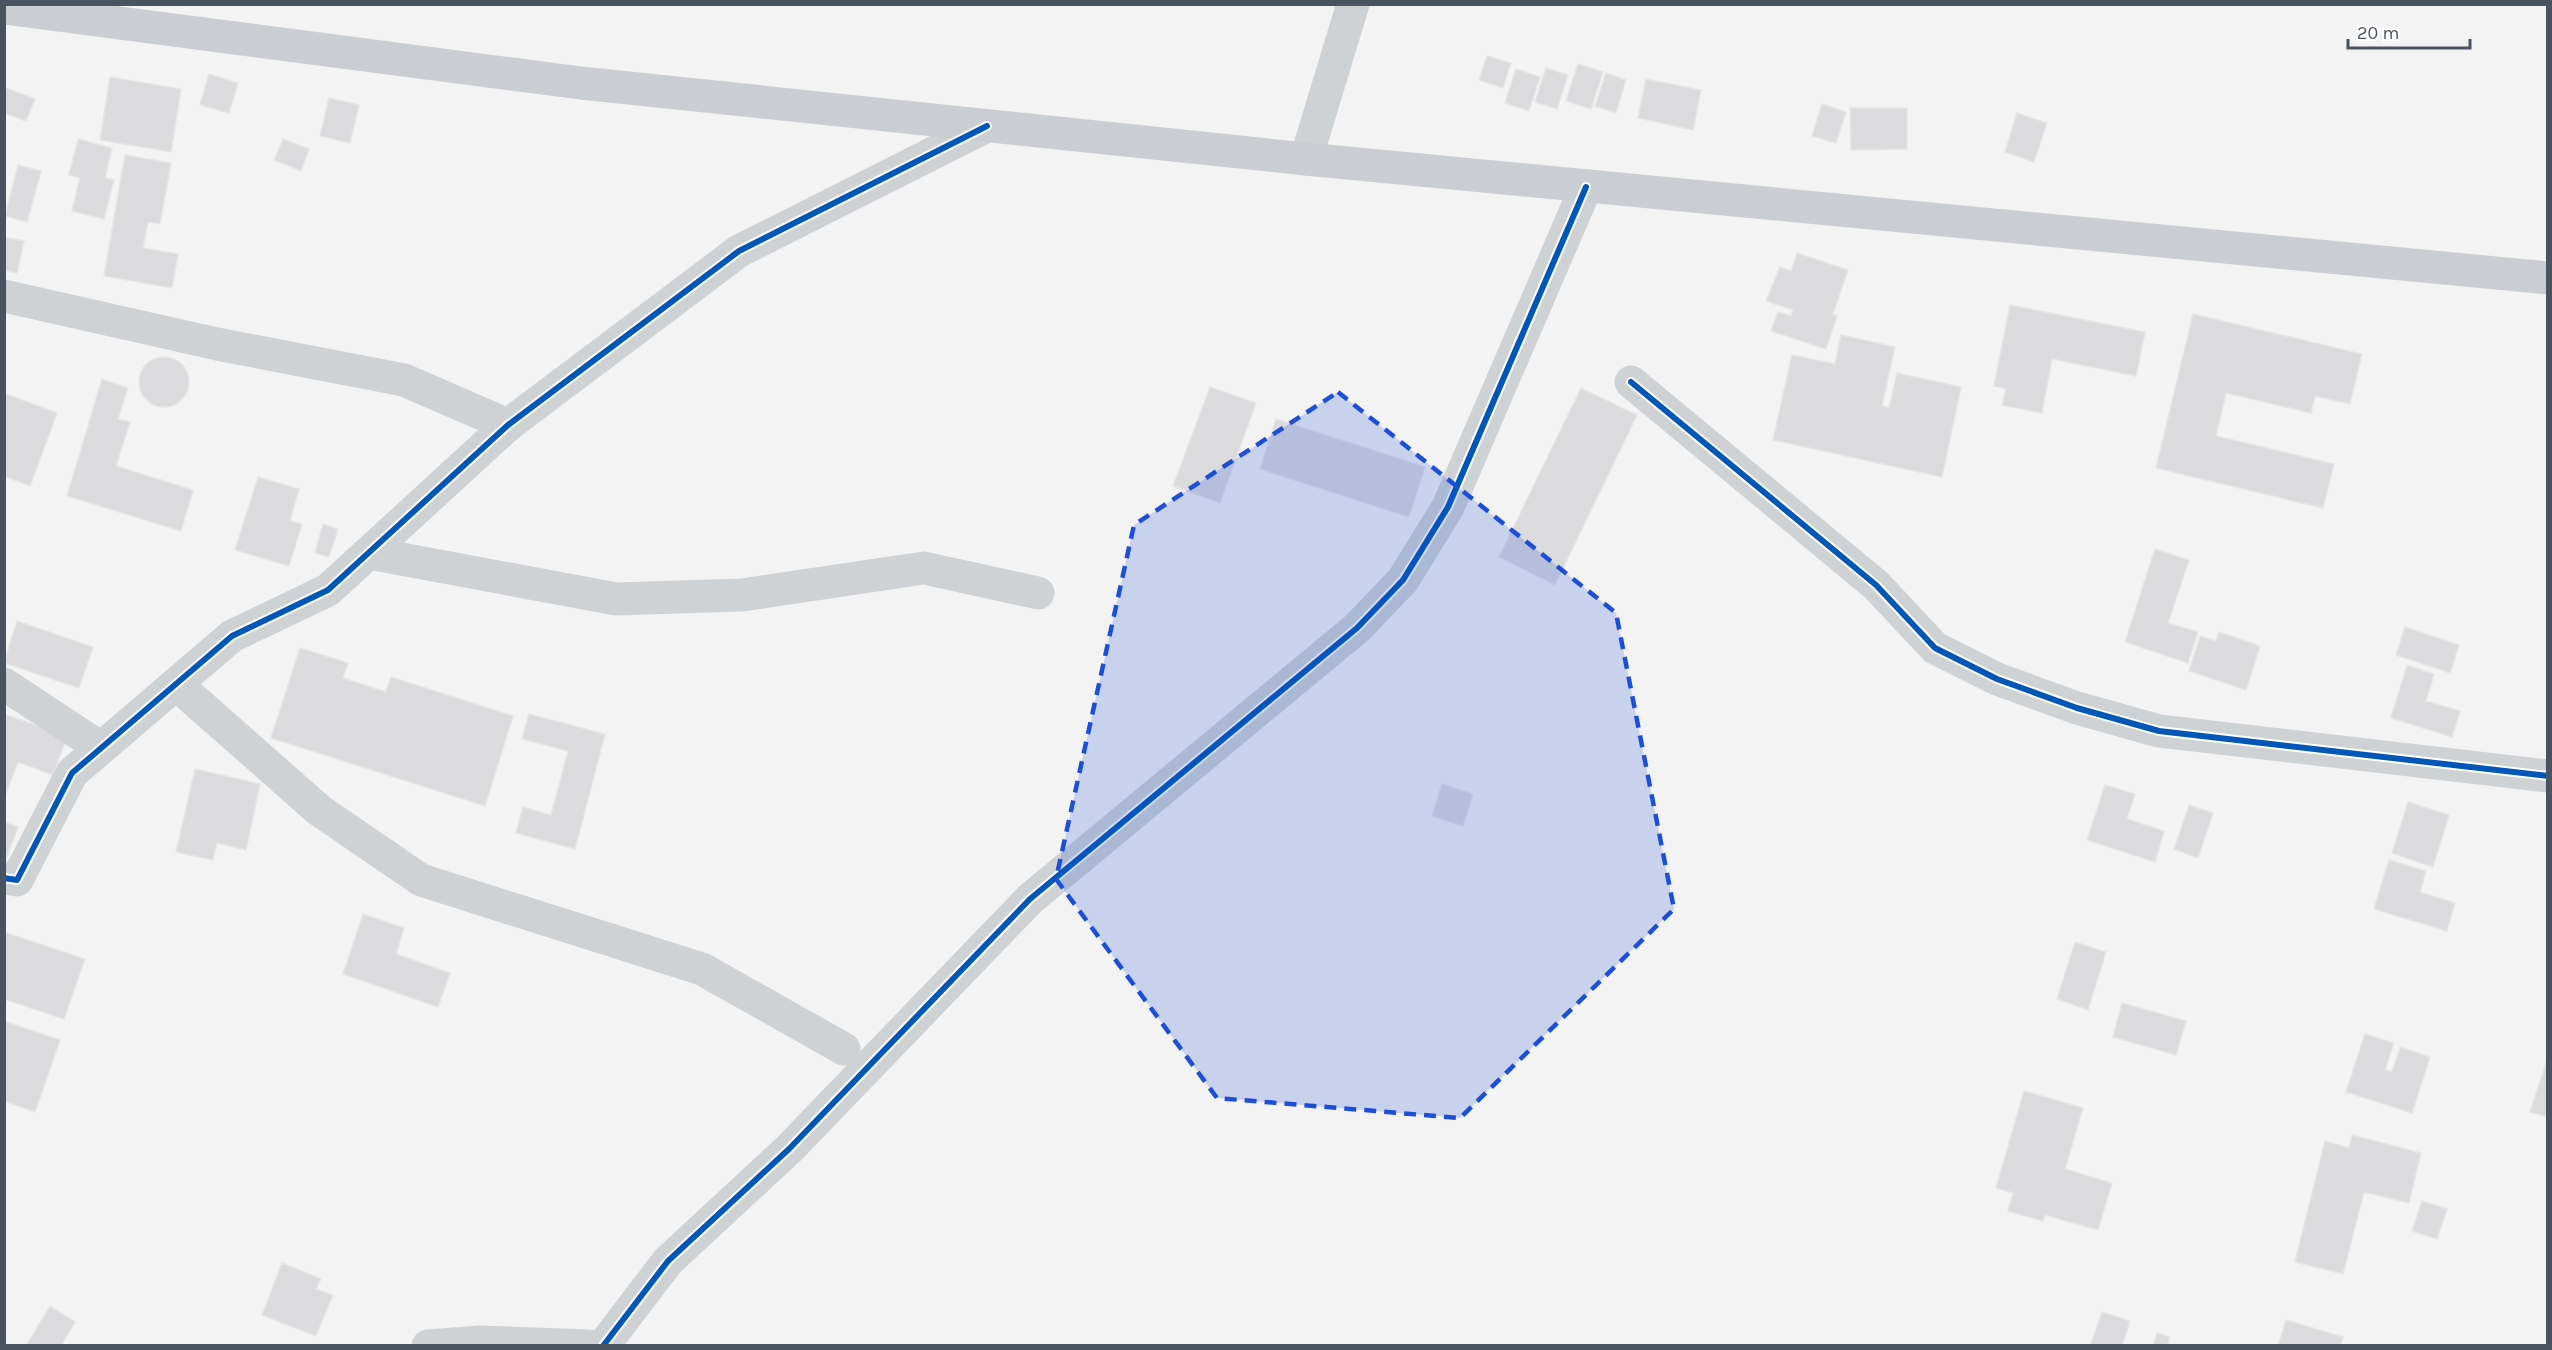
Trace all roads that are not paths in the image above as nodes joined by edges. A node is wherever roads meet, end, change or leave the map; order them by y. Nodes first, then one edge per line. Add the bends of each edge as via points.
1 (1353, 4) edge
2 (4, 8) edge
3 (987, 126) junction
4 (1306, 159) junction
5 (1586, 187) junction
6 (2547, 278) edge
7 (4, 296) edge
8 (1631, 382) dead end
9 (508, 425) junction
10 (369, 553) junction
11 (1038, 593) dead end
12 (4, 684) edge
13 (176, 684) junction
14 (101, 748) junction
15 (2547, 776) edge
16 (4, 878) edge
17 (844, 1049) dead end
18 (428, 1346) edge
19 (589, 1346) edge
20 (603, 1346) edge

1 - 4 street
2 - 3 main road via 581,83
3 - 4 main road
3 - 9 street via 739,250
4 - 5 main road
5 - 6 main road
5 - 20 street via 1448,507 1403,580 1357,628 1029,898 789,1149 668,1261
7 - 9 street via 217,344 404,380
8 - 15 street via 1876,585 1935,648 1997,679 2077,708 2159,731
9 - 10 street
10 - 11 street via 616,599 742,595 924,568
10 - 13 street via 328,590 232,636
12 - 14 street
13 - 14 street
13 - 17 street via 319,810 421,880 702,969
14 - 16 street via 72,773 17,880
18 - 19 street via 480,1342

